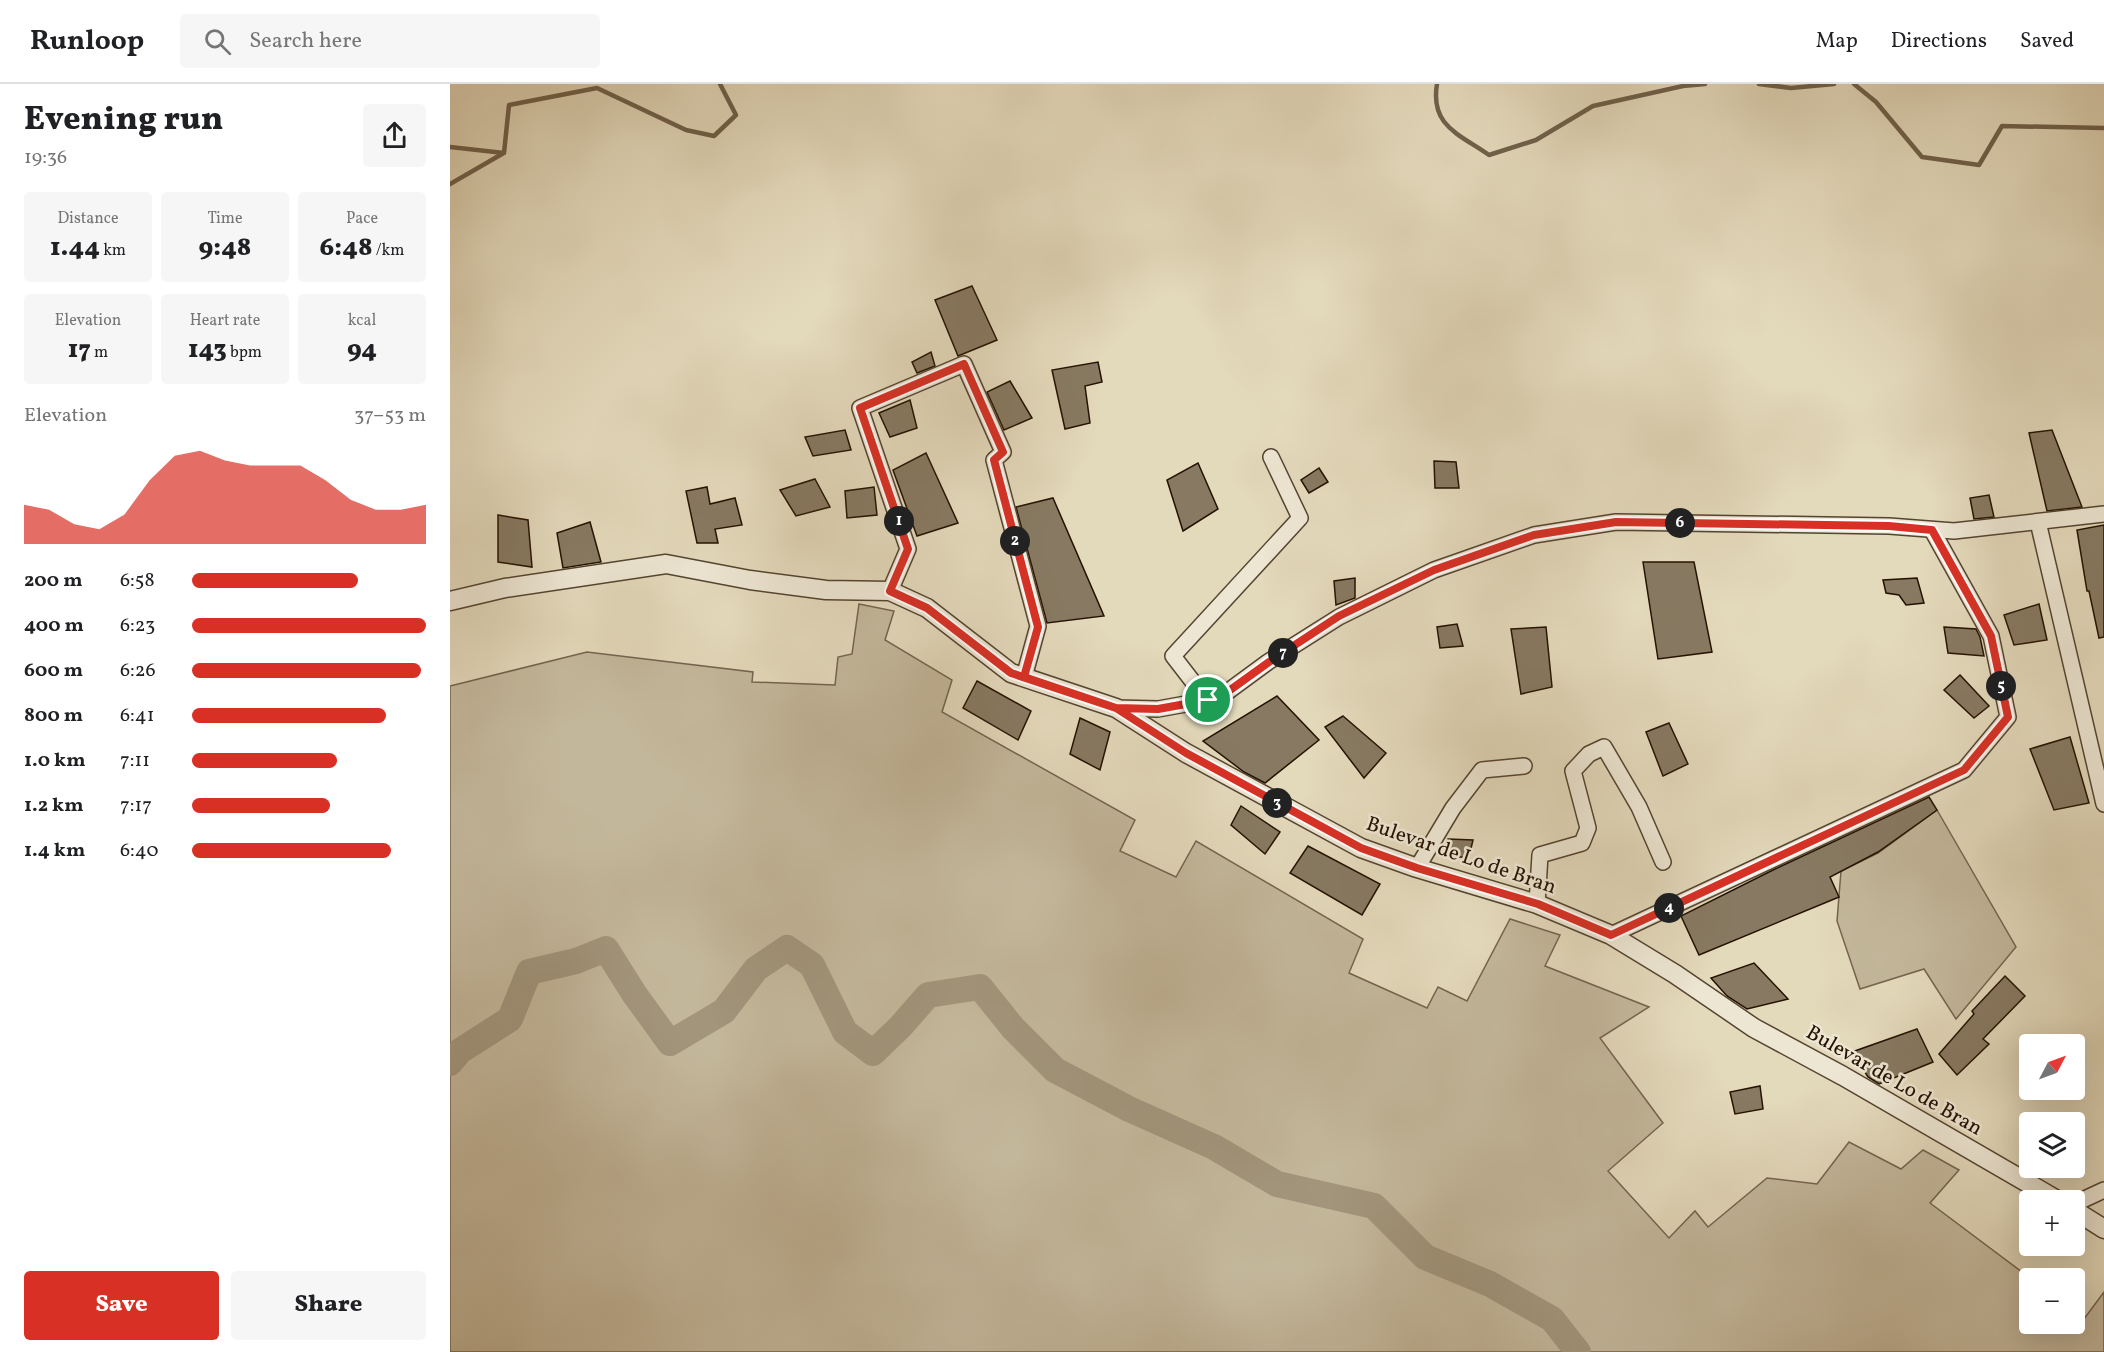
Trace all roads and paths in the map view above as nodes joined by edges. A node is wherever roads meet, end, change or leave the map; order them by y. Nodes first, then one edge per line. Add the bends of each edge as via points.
1 (1271, 457) dead end
2 (2104, 514) edge
3 (2038, 522) junction
4 (1932, 530) junction
5 (890, 591) junction
6 (450, 601) edge
7 (1024, 677) junction
8 (1208, 700) junction
9 (1116, 708) junction
10 (1524, 766) dead end
11 (2104, 804) edge
12 (1663, 862) dead end
13 (1417, 868) junction
14 (1538, 904) junction
15 (1611, 935) junction
16 (2040, 1190) edge
17 (2104, 1190) edge
18 (2085, 1199) edge
19 (2085, 1217) edge
20 (2104, 1229) edge

1 - 8 street via 1300,518 1173,656
2 - 3 street
3 - 4 street
3 - 11 street
4 - 8 street via 1616,522 1534,535 1434,570 1339,616 1219,698
4 - 15 street via 1991,636 2008,717 1964,770
5 - 6 street, Bulevar de Lo de Bran via 826,590 666,564 505,588
5 - 7 street, Bulevar de Lo de Bran via 927,608 1011,673
5 - 7 street via 908,549 860,408 964,364 1003,452 994,460 1038,627
7 - 9 street, Bulevar de Lo de Bran
8 - 9 street via 1158,709
9 - 13 street, Bulevar de Lo de Bran via 1186,753 1361,848
10 - 13 street via 1482,770 1453,808
12 - 14 street via 1639,807 1604,747 1589,754 1573,771 1588,828 1582,843 1540,855
13 - 14 street, Bulevar de Lo de Bran
14 - 15 street, Bulevar de Lo de Bran
15 - 16 street, Bulevar de Lo de Bran via 1754,1028
17 - 18 street
19 - 20 street

